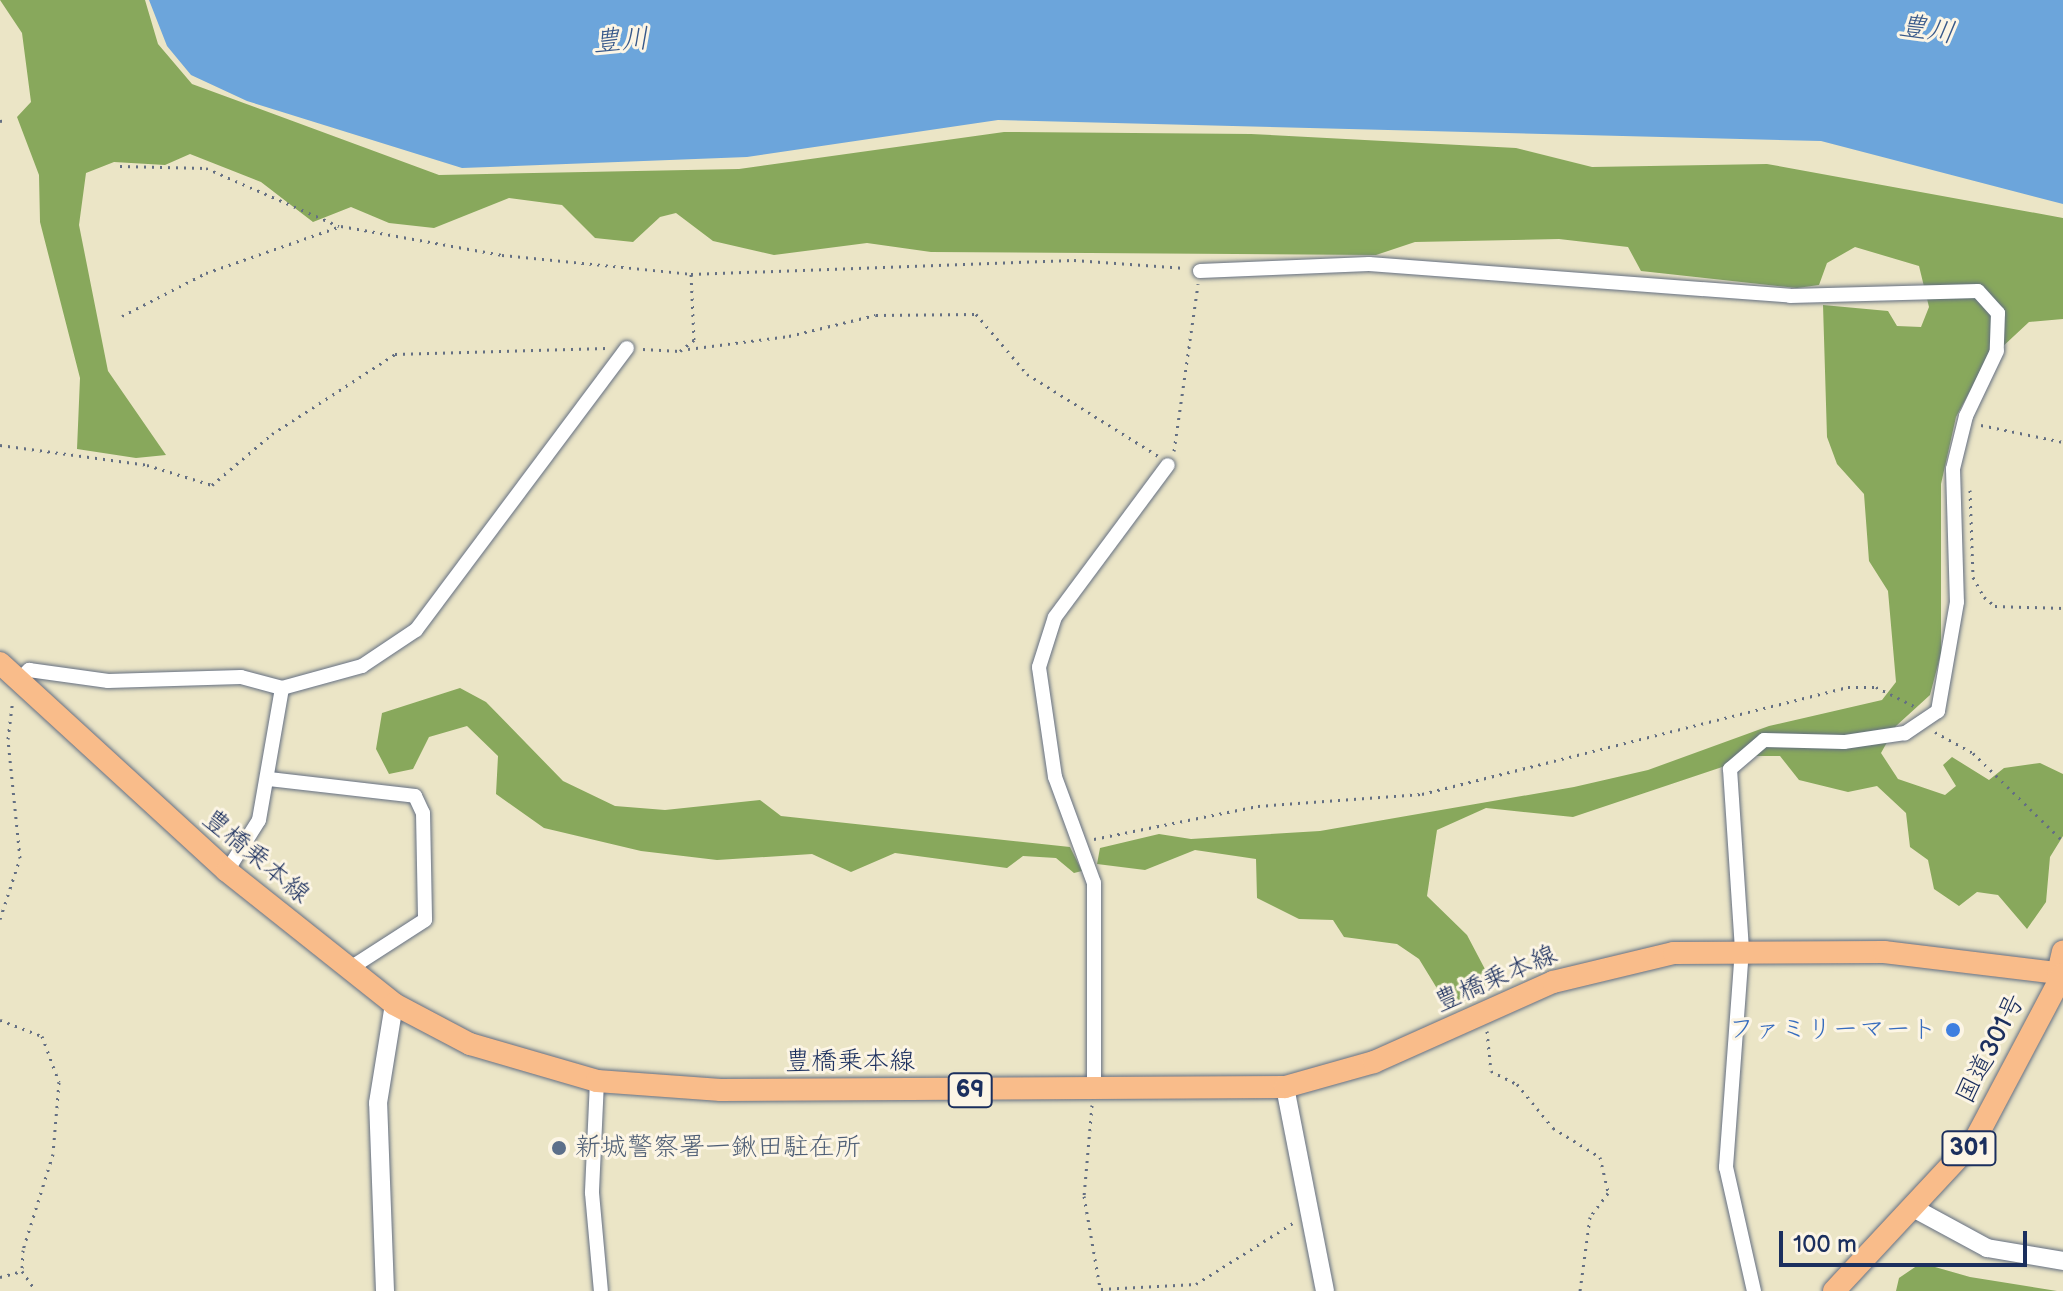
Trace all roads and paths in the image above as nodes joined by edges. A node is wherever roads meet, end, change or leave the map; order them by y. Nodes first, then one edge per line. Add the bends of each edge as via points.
1 (7, 120) dead end
2 (0, 121) edge
3 (120, 166) dead end
4 (341, 226) junction
5 (1200, 271) junction
6 (691, 274) junction
7 (122, 316) dead end
8 (627, 348) junction
9 (688, 349) junction
10 (1966, 416) junction
11 (2063, 442) edge
12 (0, 445) edge
13 (1168, 465) junction
14 (1953, 469) junction
15 (2063, 608) edge
16 (0, 663) edge
17 (18, 681) junction
18 (282, 688) junction
19 (1930, 721) junction
20 (269, 779) junction
21 (1074, 839) junction
22 (2063, 841) edge
23 (227, 871) junction
24 (0, 919) edge
25 (1742, 949) junction
26 (2061, 966) edge
27 (349, 969) junction
28 (394, 1004) junction
29 (1485, 1012) junction
30 (0, 1020) edge
31 (597, 1081) junction
32 (1285, 1087) junction
33 (1094, 1089) junction
34 (1917, 1210) junction
35 (1309, 1220) junction
36 (2063, 1261) edge
37 (22, 1271) junction
38 (0, 1277) edge
39 (1100, 1290) edge
40 (36, 1291) edge
41 (385, 1291) edge
42 (601, 1291) edge
43 (1325, 1291) edge
44 (1580, 1291) edge
45 (1754, 1291) edge
46 (1834, 1291) edge

1 - 2 path
3 - 4 path via 206,168
4 - 6 path via 502,255
4 - 7 path via 206,273
5 - 6 path via 1074,260
5 - 10 street via 1369,264 1775,295 1978,291 1998,313 1997,351
5 - 13 path
6 - 9 path via 696,328
8 - 9 path
8 - 12 path via 395,354 272,434 212,485 147,465
8 - 18 street via 416,630 362,666
9 - 13 path via 789,336 876,315 976,314 1027,374
10 - 11 path
10 - 14 street
13 - 21 street via 1046,634 1042,701
14 - 15 path via 1969,483 1973,577 1984,597 1995,606
14 - 19 street via 1957,602
16 - 17 main road, 豊橋乗本線 / 69
17 - 18 street via 29,670 108,681 241,677
17 - 23 main road, 豊橋乗本線 / 69
17 - 24 path via 8,739 20,858
18 - 20 street
19 - 21 path via 1876,687 1848,687 1422,794 1258,806
19 - 22 path via 1973,753
19 - 25 street via 1844,742 1764,740 1730,769
20 - 23 street via 259,820
20 - 27 street via 415,796 423,813 425,920
21 - 33 street via 1088,865 1097,915
23 - 27 main road, 豊橋乗本線 / 69
25 - 26 main road, 豊橋乗本線 / 69 via 1884,952
25 - 29 main road, 豊橋乗本線 / 69 via 1618,963
25 - 45 street via 1726,1167
26 - 34 main road, 国道301号 / 301 via 2010,1081 1975,1140
27 - 28 main road, 豊橋乗本線 / 69
28 - 31 main road, 豊橋乗本線 / 69 via 470,1044
28 - 41 street via 378,1103
29 - 32 main road, 豊橋乗本線 / 69 via 1374,1062
29 - 44 path via 1491,1071 1517,1084 1553,1128 1600,1157 1608,1193 1590,1217
30 - 37 path via 42,1036 59,1082 53,1154
31 - 33 main road, 豊橋乗本線 / 69 via 721,1090
31 - 42 street via 592,1193
32 - 33 main road, 豊橋乗本線 / 69
32 - 35 street
33 - 39 path via 1084,1196
34 - 36 street via 1987,1248
34 - 46 main road, 国道301号 / 301
35 - 39 path via 1196,1284
35 - 43 street
37 - 38 path
37 - 40 path

